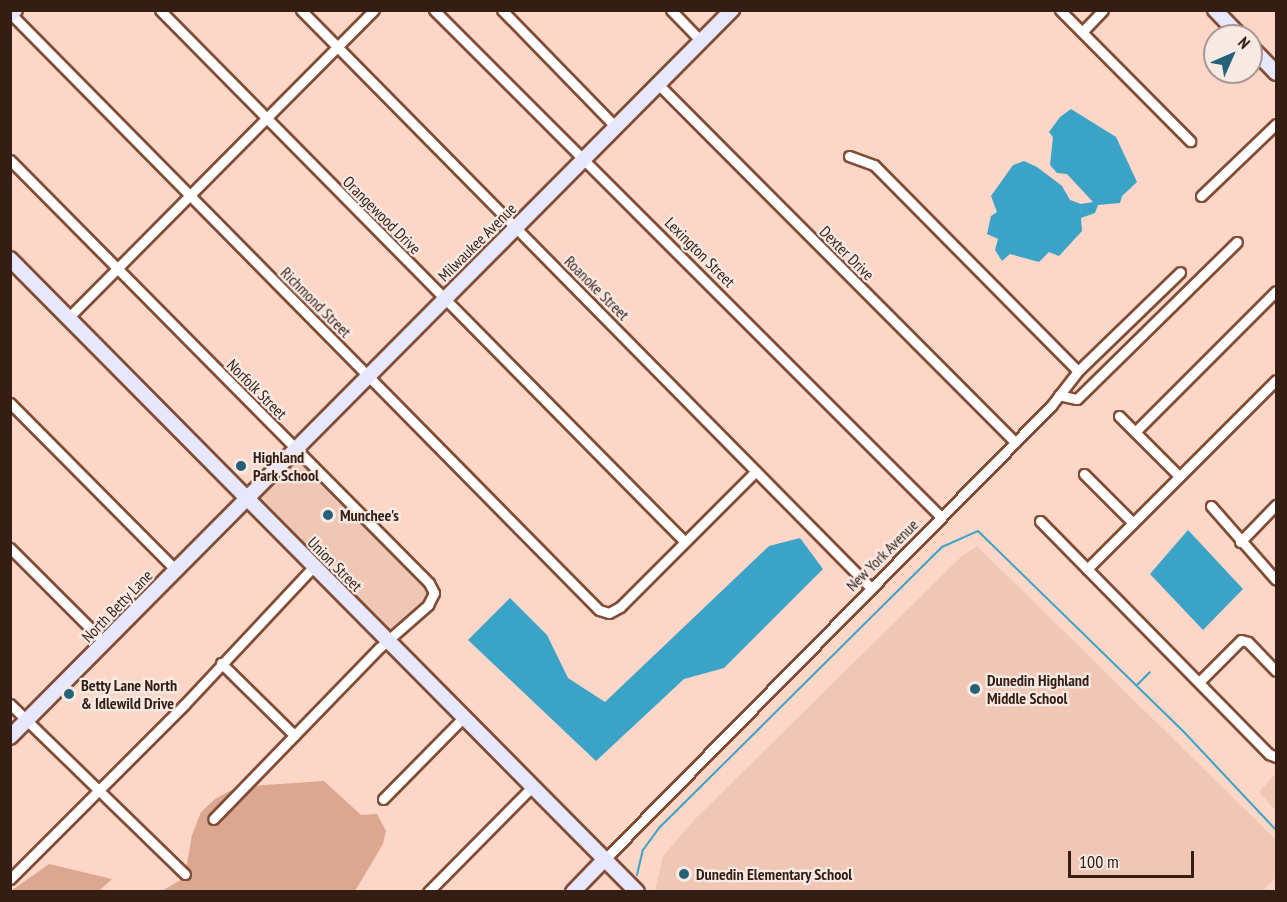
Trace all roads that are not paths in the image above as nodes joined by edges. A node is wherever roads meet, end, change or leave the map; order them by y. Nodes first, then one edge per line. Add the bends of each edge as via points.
1 (15, 10) edge
2 (160, 10) edge
3 (301, 10) edge
4 (374, 10) edge
5 (434, 10) edge
6 (502, 10) edge
7 (671, 10) edge
8 (732, 10) edge
9 (1060, 10) edge
10 (1103, 10) edge
11 (1215, 10) edge
12 (11, 15) edge
13 (1228, 24) edge
14 (1082, 32) junction
15 (701, 41) junction
16 (337, 48) junction
17 (1263, 59) edge
18 (1276, 73) edge
19 (658, 84) junction
20 (266, 118) junction
21 (1276, 124) edge
22 (615, 126) junction
23 (1190, 141) dead end
24 (849, 156) dead end
25 (584, 158) junction
26 (10, 160) edge
27 (189, 196) junction
28 (1202, 196) dead end
29 (515, 227) junction
30 (1237, 242) dead end
31 (10, 259) edge
32 (117, 269) junction
33 (1180, 273) dead end
34 (1276, 291) edge
35 (443, 298) junction
36 (68, 318) junction
37 (1078, 371) junction
38 (367, 375) junction
39 (1276, 380) edge
40 (1059, 395) junction
41 (10, 403) edge
42 (1119, 416) dead end
43 (1135, 432) junction
44 (1015, 442) junction
45 (297, 450) junction
46 (756, 471) junction
47 (1084, 474) dead end
48 (1179, 476) junction
49 (247, 499) junction
50 (1276, 505) edge
51 (1211, 506) dead end
52 (941, 517) junction
53 (1040, 521) dead end
54 (1133, 523) junction
55 (685, 542) junction
56 (1240, 542) junction
57 (10, 548) edge
58 (314, 566) junction
59 (1088, 569) junction
60 (176, 570) junction
61 (1276, 580) edge
62 (870, 587) junction
63 (389, 641) junction
64 (104, 642) junction
65 (221, 663) junction
66 (1276, 671) edge
67 (1199, 682) junction
68 (10, 704) edge
69 (464, 717) junction
70 (26, 721) junction
71 (294, 735) junction
72 (10, 737) edge
73 (1276, 757) edge
74 (533, 786) junction
75 (101, 791) junction
76 (383, 799) dead end
77 (213, 819) dead end
78 (604, 859) junction
79 (185, 874) dead end
80 (10, 879) edge
81 (428, 891) edge
82 (573, 891) edge
83 (637, 891) edge

1 - 12 street
2 - 20 street, Orangewood Drive
3 - 16 street, Roanoke Street
4 - 16 street
5 - 25 street, Lexington Street
6 - 22 street
7 - 15 street
8 - 15 street, Milwaukee Avenue
9 - 14 street
10 - 14 street
11 - 13 street
12 - 27 street, Richmond Street
14 - 23 street
15 - 19 street, Milwaukee Avenue
16 - 20 street
16 - 29 street, Roanoke Street
17 - 18 street
19 - 22 street, Milwaukee Avenue
19 - 44 street, Dexter Drive
20 - 27 street
20 - 35 street, Orangewood Drive
21 - 28 street
22 - 25 street, Milwaukee Avenue
24 - 37 street via 874,165
25 - 29 street, Milwaukee Avenue
25 - 52 street, Lexington Street
26 - 32 street, Norfolk Street
27 - 32 street
27 - 38 street, Richmond Street
29 - 35 street, Milwaukee Avenue
29 - 46 street, Roanoke Street
30 - 40 street via 1077,399
31 - 36 street, Union Street
32 - 36 street
32 - 45 street, Norfolk Street
33 - 37 street, New York Avenue
34 - 43 street
35 - 38 street, Milwaukee Avenue
35 - 55 street, Orangewood Drive
36 - 49 street, Union Street
37 - 40 street, New York Avenue
38 - 45 street, Milwaukee Avenue
38 - 55 street, Richmond Street via 599,610 609,613 620,607
39 - 48 street
40 - 44 street, New York Avenue
41 - 60 street
42 - 43 street
43 - 48 street
44 - 52 street, New York Avenue
45 - 49 street, Milwaukee Avenue
45 - 63 street, Norfolk Street via 429,583 434,593 428,605
46 - 55 street
46 - 62 street, Roanoke Street
47 - 54 street
48 - 54 street
49 - 58 street, Union Street
49 - 60 street, North Betty Lane
50 - 56 street
51 - 56 street
52 - 62 street, New York Avenue
53 - 59 street
54 - 59 street
56 - 61 street
57 - 64 street
58 - 63 street, Union Street
58 - 65 street
59 - 67 street
60 - 64 street, North Betty Lane
62 - 78 street, New York Avenue
63 - 69 street, Union Street
63 - 71 street
64 - 70 street, North Betty Lane
65 - 71 street
65 - 75 street
66 - 67 street via 1248,642 1241,640
67 - 73 street
68 - 70 street
69 - 74 street, Union Street
69 - 76 street
70 - 72 street, North Betty Lane
70 - 75 street
71 - 77 street
74 - 78 street, Union Street
74 - 81 street
75 - 79 street
75 - 80 street
78 - 82 street
78 - 83 street, Union Street

